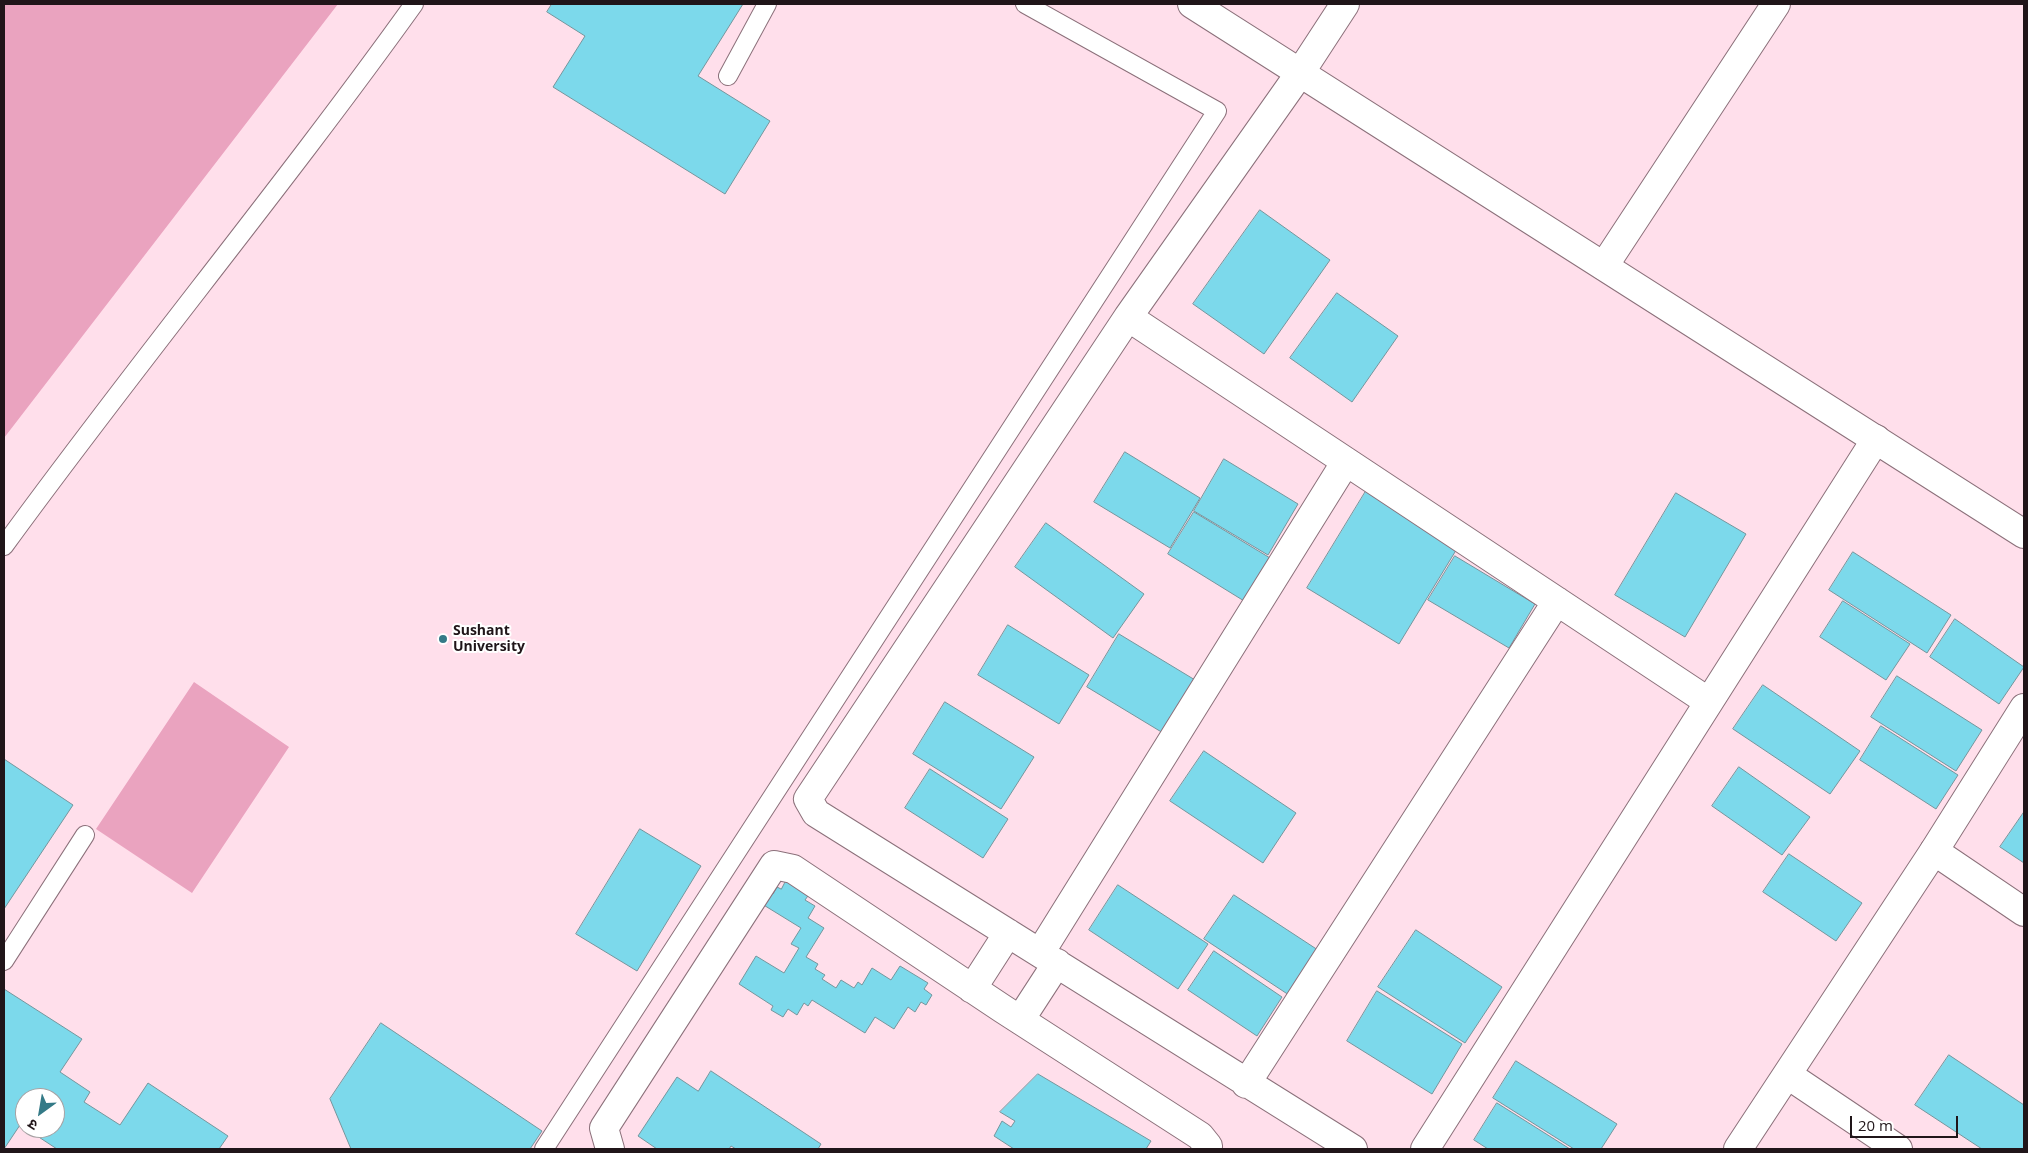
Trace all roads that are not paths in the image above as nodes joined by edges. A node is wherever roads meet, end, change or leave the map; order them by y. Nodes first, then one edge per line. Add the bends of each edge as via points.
1 (414, 4) edge
2 (767, 4) edge
3 (1025, 4) edge
4 (1192, 4) edge
5 (1345, 4) edge
6 (1776, 4) edge
7 (1300, 73) junction
8 (728, 76) dead end
9 (1604, 266) junction
10 (1128, 317) junction
11 (1876, 439) junction
12 (1345, 463) junction
13 (2024, 534) edge
14 (4, 546) edge
15 (1557, 601) junction
16 (1709, 702) junction
17 (2024, 708) edge
18 (85, 835) dead end
19 (1934, 852) junction
20 (2024, 912) edge
21 (1008, 933) junction
22 (1048, 958) junction
23 (4, 961) edge
24 (972, 988) junction
25 (1020, 1020) junction
26 (1788, 1075) junction
27 (1246, 1084) junction
28 (544, 1149) edge
29 (610, 1149) edge
30 (1207, 1149) edge
31 (1352, 1149) edge
32 (1425, 1149) edge
33 (1738, 1149) edge
34 (1898, 1149) edge

1 - 14 lane
2 - 8 lane
3 - 28 lane via 1217,111
4 - 7 street
5 - 7 street
6 - 9 street
7 - 9 street
7 - 10 street
9 - 11 street
10 - 12 street
10 - 21 street via 808,799 816,813
11 - 13 street
11 - 16 street
12 - 15 street
12 - 22 street
15 - 16 street
15 - 27 street
16 - 32 street
17 - 19 street
18 - 23 lane
19 - 20 street
19 - 26 street
21 - 22 street
21 - 24 street
22 - 25 street
22 - 27 street
24 - 25 street
24 - 29 street via 793,869 774,864 604,1128
25 - 30 street via 1200,1136
26 - 33 street
26 - 34 street
27 - 31 street

